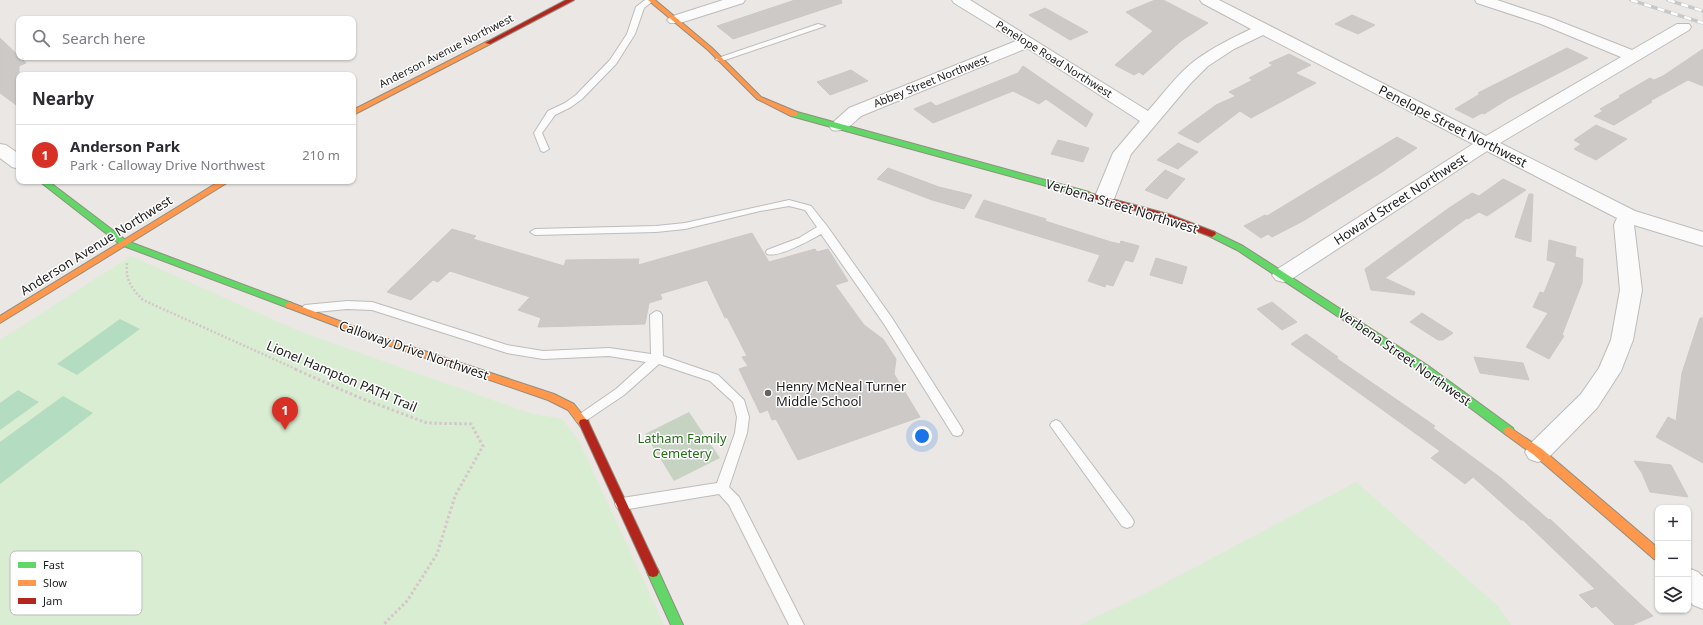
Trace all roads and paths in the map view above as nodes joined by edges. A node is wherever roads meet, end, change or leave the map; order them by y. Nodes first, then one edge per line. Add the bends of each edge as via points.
1 (571, 0) edge
2 (651, 0) edge
3 (738, 0) edge
4 (959, 0) edge
5 (1207, 0) edge
6 (1482, 0) edge
7 (675, 20) junction
8 (820, 26) dead end
9 (1683, 27) dead end
10 (1264, 28) junction
11 (1028, 42) junction
12 (1632, 56) junction
13 (719, 58) junction
14 (356, 111) edge
15 (1149, 119) junction
16 (838, 126) junction
17 (1487, 143) junction
18 (0, 149) edge
19 (544, 149) dead end
20 (16, 161) edge
21 (46, 184) edge
22 (221, 184) edge
23 (1104, 199) junction
24 (1628, 216) junction
25 (823, 228) junction
26 (535, 232) dead end
27 (1703, 239) edge
28 (124, 243) junction
29 (771, 252) dead end
30 (1283, 275) junction
31 (300, 310) junction
32 (656, 315) dead end
33 (0, 320) edge
34 (657, 359) junction
35 (581, 419) junction
36 (1056, 424) dead end
37 (957, 431) dead end
38 (1538, 452) junction
39 (722, 488) junction
40 (622, 504) junction
41 (1127, 522) dead end
42 (1655, 552) edge
43 (1691, 584) edge
44 (1703, 596) edge
45 (383, 625) edge
46 (677, 625) edge
47 (797, 625) edge

1 - 14 street, Anderson Avenue Northwest
2 - 7 street, Verbena Street Northwest
2 - 19 lane via 640,7 639,19 632,35 603,74 567,106 552,112 538,133
3 - 7 street
4 - 11 street, Penelope Road Northwest
5 - 10 street, Penelope Street Northwest
6 - 12 street via 1546,21
7 - 13 street, Verbena Street Northwest
8 - 13 lane
9 - 12 street, Howard Street Northwest
10 - 15 street via 1228,46 1202,63
10 - 17 street, Penelope Street Northwest
11 - 15 street, Penelope Road Northwest
11 - 16 street, Abbey Street Northwest via 855,112
12 - 17 street, Howard Street Northwest
13 - 16 street, Verbena Street Northwest via 760,98 787,112
15 - 23 street via 1122,154
16 - 23 street, Verbena Street Northwest
17 - 24 street, Penelope Street Northwest
17 - 30 street, Howard Street Northwest
18 - 20 street
21 - 28 street, Calloway Drive Northwest
22 - 28 street, Anderson Avenue Northwest
23 - 30 street, Verbena Street Northwest via 1202,229 1240,248
24 - 27 street, Penelope Street Northwest
24 - 38 street via 1624,225 1631,290 1622,340 1609,371 1589,401
25 - 26 lane via 808,208 790,203 685,226 649,230
25 - 29 lane via 803,240
25 - 37 lane via 888,321
28 - 31 street, Calloway Drive Northwest
28 - 33 street, Anderson Avenue Northwest
28 - 45 path, Lionel Hampton PATH Trail via 128,258 125,275 132,290 143,300 379,405 427,423 470,424 483,446 455,496 437,554 407,601
30 - 38 street, Verbena Street Northwest via 1424,368
31 - 34 lane via 347,305 372,306 507,349 543,355 609,352
31 - 35 street, Calloway Drive Northwest via 551,397 571,407
32 - 34 lane
34 - 35 lane via 620,392
34 - 39 lane via 714,378 738,400 743,416 741,433
35 - 40 street, Calloway Drive Northwest via 587,426
36 - 41 lane
38 - 42 street, Verbena Street Northwest
39 - 40 lane
39 - 47 lane via 734,501
40 - 46 street, Calloway Drive Northwest
43 - 44 street

